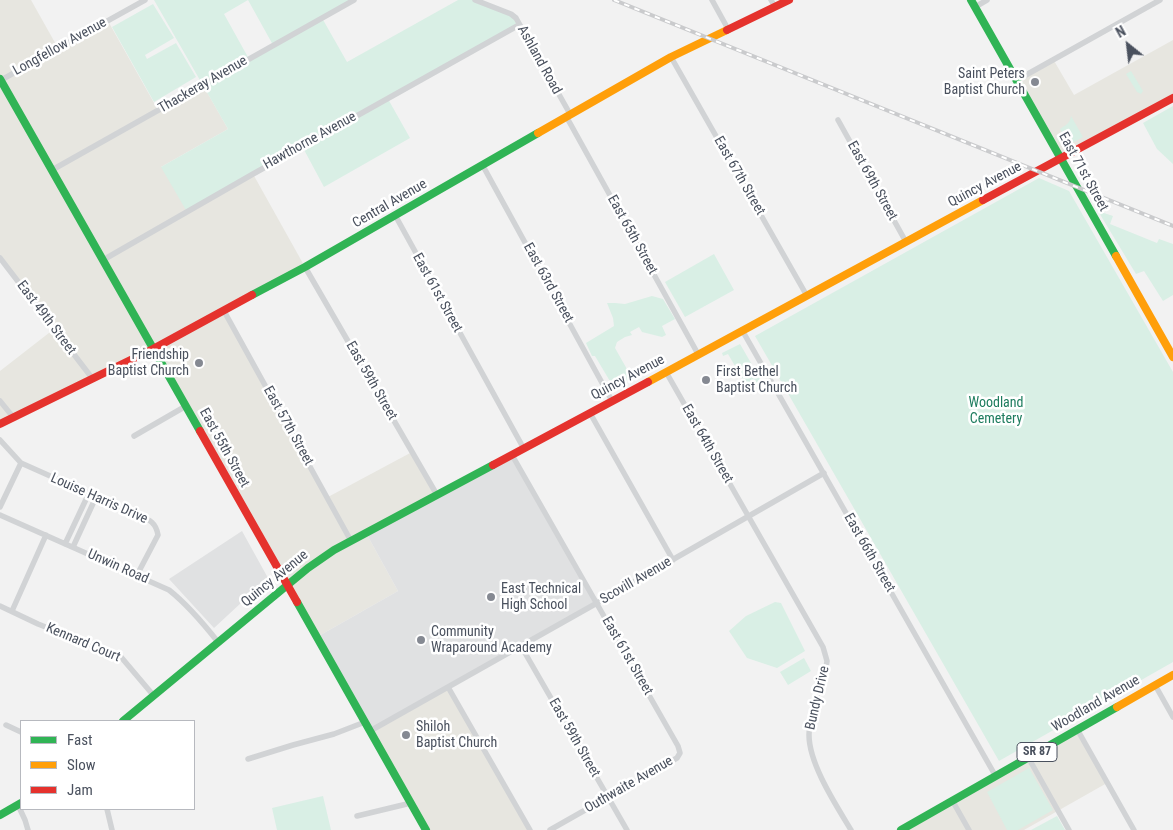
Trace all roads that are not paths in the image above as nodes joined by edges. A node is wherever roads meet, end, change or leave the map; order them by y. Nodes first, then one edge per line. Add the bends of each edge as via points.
1 (145, 0) edge
2 (354, 0) edge
3 (475, 0) edge
4 (712, 0) edge
5 (789, 0) edge
6 (987, 0) edge
7 (1160, 0) edge
8 (773, 3) edge
9 (973, 3) edge
10 (519, 25) junction
11 (728, 29) junction
12 (671, 57) junction
13 (0, 80) edge
14 (1016, 80) junction
15 (1173, 98) edge
16 (568, 115) junction
17 (838, 120) dead end
18 (1060, 159) junction
19 (483, 166) junction
20 (52, 170) junction
21 (394, 216) junction
22 (906, 242) junction
23 (0, 258) edge
24 (102, 260) junction
25 (305, 267) junction
26 (807, 296) junction
27 (224, 311) junction
28 (742, 330) junction
29 (153, 349) junction
30 (698, 354) junction
31 (1173, 357) edge
32 (666, 372) junction
33 (92, 378) junction
34 (0, 401) edge
35 (612, 401) junction
36 (186, 406) junction
37 (590, 413) junction
38 (13, 418) junction
39 (0, 424) edge
40 (134, 436) dead end
41 (0, 440) edge
42 (524, 449) junction
43 (512, 455) junction
44 (21, 463) junction
45 (824, 473) junction
46 (89, 493) junction
47 (438, 495) junction
48 (96, 496) junction
49 (0, 507) edge
50 (0, 516) edge
51 (749, 516) junction
52 (46, 535) junction
53 (351, 541) junction
54 (65, 544) junction
55 (73, 547) junction
56 (673, 560) junction
57 (137, 575) junction
58 (287, 585) junction
59 (597, 603) junction
60 (0, 606) edge
61 (12, 611) junction
62 (218, 642) junction
63 (521, 646) junction
64 (1173, 675) edge
65 (1155, 685) junction
66 (448, 687) junction
67 (154, 696) junction
68 (1173, 718) edge
69 (124, 720) edge
70 (365, 722) junction
71 (6, 725) dead end
72 (1077, 729) junction
73 (370, 731) junction
74 (20, 732) edge
75 (680, 753) joint
76 (1028, 757) junction
77 (248, 759) dead end
78 (995, 775) junction
79 (609, 798) junction
80 (952, 800) junction
81 (411, 803) junction
82 (20, 804) edge
83 (22, 810) edge
84 (107, 810) edge
85 (0, 815) edge
86 (357, 816) dead end
87 (28, 830) edge
88 (112, 830) edge
89 (426, 830) edge
90 (530, 830) edge
91 (550, 830) edge
92 (627, 830) edge
93 (851, 830) edge
94 (901, 830) edge
95 (969, 830) edge
96 (1069, 830) edge
97 (1134, 830) edge

1 - 13 street, Longfellow Avenue
2 - 20 street, Thackeray Avenue
3 - 10 street, Ashland Road via 511,14
4 - 11 street
5 - 8 street, Central Avenue
6 - 9 street
7 - 14 street
8 - 11 street, Central Avenue
9 - 14 street, East 71st Street
10 - 16 street, Ashland Road
10 - 24 street, Hawthorne Avenue
11 - 12 street, Central Avenue
12 - 16 street, Central Avenue
12 - 26 street, East 67th Street
13 - 20 street, East 55th Street
14 - 18 street, East 71st Street
15 - 18 street, Quincy Avenue
16 - 19 street, Central Avenue
16 - 30 street, East 65th Street
17 - 22 street, East 69th Street
18 - 22 street, Quincy Avenue
18 - 31 street, East 71st Street
19 - 21 street, Central Avenue
19 - 35 street, East 63rd Street
20 - 24 street, East 55th Street
21 - 25 street, Central Avenue
21 - 42 street, East 61st Street
22 - 26 street, Quincy Avenue
23 - 33 street, East 49th Street
24 - 29 street, East 55th Street
25 - 27 street, Central Avenue
25 - 47 street, East 59th Street
26 - 28 street, Quincy Avenue
27 - 29 street, Central Avenue
27 - 53 street, East 57th Street
28 - 30 street, Quincy Avenue
28 - 45 street, East 66th Street
29 - 33 street, Central Avenue
29 - 36 street, East 55th Street
30 - 32 street, Quincy Avenue
32 - 35 street, Quincy Avenue
32 - 51 street, East 64th Street
33 - 38 street, Central Avenue
34 - 38 street
35 - 37 street, Quincy Avenue
36 - 40 street
36 - 58 street, East 55th Street
37 - 42 street, Quincy Avenue
37 - 56 street
38 - 39 street, Central Avenue
41 - 44 street, Louise Harris Drive
42 - 43 street, Quincy Avenue
43 - 47 street, Quincy Avenue
43 - 59 street, East 61st Street
44 - 46 street, Louise Harris Drive
44 - 49 street
45 - 51 street, Scovill Avenue
45 - 78 street, East 66th Street
46 - 48 street, Louise Harris Drive
46 - 54 street
47 - 53 street, Quincy Avenue
48 - 55 street
48 - 57 street, Louise Harris Drive via 151,521 157,528 158,535
50 - 52 street, Unwin Road
51 - 56 street, Scovill Avenue
51 - 93 street, Bundy Drive via 823,646 827,661 810,725 811,754
52 - 54 street, Unwin Road
52 - 61 street
53 - 58 street, Quincy Avenue via 321,558
54 - 55 street, Unwin Road
55 - 57 street, Unwin Road
56 - 59 street, Scovill Avenue
57 - 62 street, Unwin Road via 169,590 194,612
58 - 62 street, Quincy Avenue
58 - 70 street, East 55th Street
59 - 63 street, Scovill Avenue
59 - 75 street, East 61st Street
60 - 61 street, Kennard Court
61 - 67 street, Kennard Court via 121,657
62 - 67 street, Quincy Avenue
63 - 66 street, Scovill Avenue
63 - 79 street, East 59th Street
64 - 65 street, Woodland Avenue / SR 87
65 - 68 street
65 - 72 street, Woodland Avenue / SR 87
66 - 73 street, Scovill Avenue
66 - 90 street
67 - 69 street, Quincy Avenue
70 - 73 street, East 55th Street
70 - 77 street
71 - 74 street
72 - 76 street, Woodland Avenue / SR 87
72 - 97 street
73 - 81 street, East 55th Street
75 - 79 street, Outhwaite Avenue via 677,758
76 - 78 street, Woodland Avenue / SR 87
76 - 96 street
78 - 80 street, Woodland Avenue / SR 87
79 - 91 street, Outhwaite Avenue
79 - 92 street, East 59th Street
80 - 94 street, Woodland Avenue / SR 87
80 - 95 street
81 - 86 street
81 - 89 street, East 55th Street
82 - 85 street
83 - 87 street
84 - 88 street

